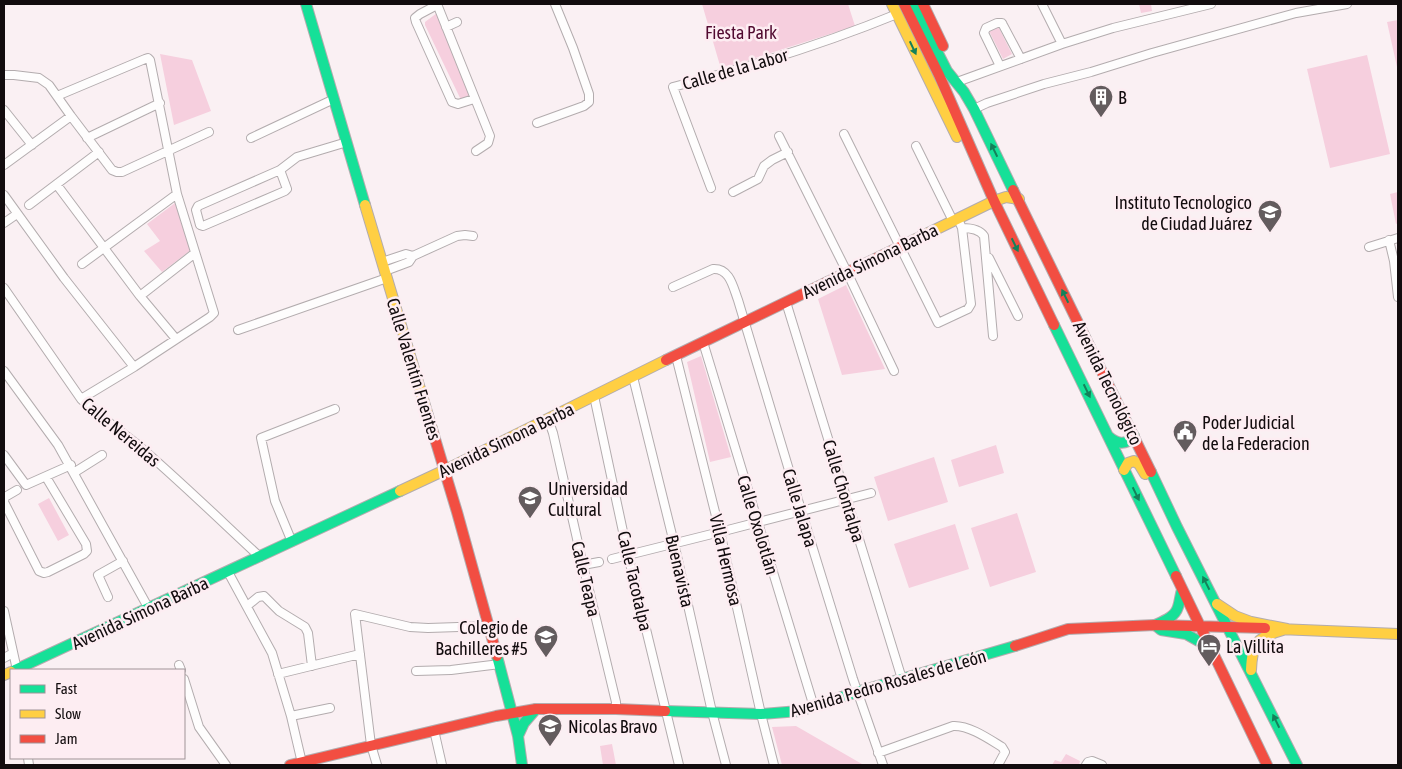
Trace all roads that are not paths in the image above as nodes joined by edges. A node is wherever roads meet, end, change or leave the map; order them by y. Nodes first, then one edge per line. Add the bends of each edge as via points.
1 (306, 4) edge
2 (437, 4) edge
3 (555, 4) edge
4 (904, 4) edge
5 (913, 4) edge
6 (923, 4) edge
7 (1042, 4) edge
8 (1211, 4) edge
9 (1347, 4) edge
10 (1192, 6) edge
11 (895, 9) edge
12 (457, 22) dead end
13 (446, 27) junction
14 (1062, 44) junction
15 (1021, 59) junction
16 (1000, 66) junction
17 (943, 73) junction
18 (4, 75) edge
19 (957, 82) junction
20 (57, 96) junction
21 (334, 99) junction
22 (474, 99) junction
23 (160, 103) junction
24 (974, 109) junction
25 (4, 110) edge
26 (71, 116) junction
27 (537, 123) dead end
28 (209, 132) dead end
29 (844, 134) dead end
30 (779, 136) dead end
31 (88, 138) junction
32 (251, 138) dead end
33 (347, 142) junction
34 (32, 145) junction
35 (916, 146) dead end
36 (169, 150) junction
37 (476, 151) dead end
38 (98, 152) junction
39 (788, 152) junction
40 (4, 166) edge
41 (280, 170) junction
42 (1005, 170) junction
43 (984, 179) junction
44 (57, 185) junction
45 (711, 188) dead end
46 (733, 192) dead end
47 (177, 194) junction
48 (4, 196) edge
49 (1018, 199) junction
50 (994, 201) junction
51 (29, 205) dead end
52 (17, 214) junction
53 (4, 223) edge
54 (957, 223) junction
55 (473, 236) dead end
56 (1398, 238) edge
57 (1390, 240) junction
58 (900, 246) junction
59 (1369, 247) dead end
60 (105, 248) junction
61 (195, 253) junction
62 (987, 254) junction
63 (82, 264) dead end
64 (384, 270) junction
65 (847, 272) junction
66 (673, 287) dead end
67 (1397, 287) edge
68 (4, 288) edge
69 (140, 296) junction
70 (1398, 297) edge
71 (786, 302) junction
72 (1018, 316) dead end
73 (744, 322) junction
74 (238, 330) dead end
75 (993, 336) dead end
76 (176, 339) junction
77 (703, 342) junction
78 (676, 356) junction
79 (134, 367) junction
80 (894, 371) dead end
81 (4, 372) edge
82 (633, 377) junction
83 (594, 396) junction
84 (81, 400) junction
85 (335, 409) dead end
86 (548, 419) junction
87 (1107, 435) junction
88 (1134, 436) junction
89 (4, 455) edge
90 (102, 455) dead end
91 (73, 469) junction
92 (445, 470) junction
93 (1124, 470) junction
94 (46, 477) junction
95 (17, 490) dead end
96 (871, 492) dead end
97 (847, 500) junction
98 (4, 501) edge
99 (801, 510) junction
100 (758, 522) junction
101 (720, 532) junction
102 (292, 542) junction
103 (1185, 542) junction
104 (674, 543) junction
105 (628, 555) junction
106 (260, 557) junction
107 (612, 559) dead end
108 (124, 561) junction
109 (599, 562) dead end
110 (583, 565) junction
111 (228, 572) junction
112 (1182, 590) junction
113 (108, 597) dead end
114 (1216, 604) junction
115 (247, 606) junction
116 (149, 608) junction
117 (4, 611) edge
118 (1155, 625) junction
119 (489, 626) junction
120 (1200, 626) junction
121 (1227, 627) junction
122 (1287, 629) junction
123 (1398, 634) edge
124 (1211, 648) junction
125 (13, 653) junction
126 (360, 654) junction
127 (4, 658) edge
128 (500, 664) junction
129 (312, 666) junction
130 (15, 669) edge
131 (17, 669) edge
132 (416, 671) dead end
133 (1251, 672) junction
134 (278, 674) junction
135 (902, 679) junction
136 (185, 682) edge
137 (857, 692) junction
138 (508, 694) junction
139 (814, 707) junction
140 (330, 708) dead end
141 (536, 709) junction
142 (616, 709) junction
143 (665, 711) junction
144 (712, 712) junction
145 (512, 713) junction
146 (761, 714) junction
147 (290, 716) junction
148 (496, 716) junction
149 (434, 730) junction
150 (517, 733) junction
151 (371, 744) junction
152 (878, 753) junction
153 (302, 763) junction
154 (1087, 764) edge
155 (226, 765) edge
156 (290, 765) edge
157 (377, 765) edge
158 (442, 765) edge
159 (522, 765) edge
160 (679, 765) edge
161 (726, 765) edge
162 (774, 765) edge
163 (883, 765) edge
164 (998, 765) edge
165 (1102, 765) edge
166 (1267, 765) edge
167 (1297, 765) edge

1 - 21 main road, Calle Valentín Fuentes
2 - 13 street
2 - 22 street via 415,18 416,22 452,102 458,104
3 - 27 street via 589,100 584,106
4 - 17 main road, Avenida Tecnológico
5 - 17 main road, Avenida Tecnológico
6 - 19 main road
7 - 14 street
8 - 10 street
9 - 24 street via 1296,14 1152,53 1044,84
10 - 14 street
11 - 45 street, Calle de la Labor via 821,44 673,87
11 -> 50 main road via 981,184
12 - 13 street
13 - 22 street
14 - 15 street
15 - 16 street
15 - 16 street via 1002,23 997,23 986,28 984,34
16 - 19 street
17 - 19 main road, Avenida Tecnológico
17 - 43 main road, Avenida Tecnológico
18 - 20 street via 39,78 49,84
19 - 24 main road, Avenida Tecnológico
20 - 23 street via 148,58 152,63
20 - 26 street
21 - 32 street
21 - 33 main road, Calle Valentín Fuentes
22 - 37 street via 490,138
23 - 31 street
23 - 36 street
42 -> 24 main road, Avenida Tecnológico
25 - 34 street
26 - 31 street
26 - 34 street
28 - 36 street
29 - 58 street
30 - 39 street
31 - 38 street
33 - 41 street via 297,157
33 - 64 main road, Calle Valentín Fuentes
34 - 40 street
35 - 54 street
36 - 38 street via 122,172 112,170
36 - 47 street
38 - 44 street
39 - 46 street via 764,166 758,179
39 - 65 street
41 - 41 street via 287,186 285,191 200,225 198,206
42 - 43 main road via 998,182
42 - 49 main road, Avenida Tecnológico
43 - 50 main road, Avenida Tecnológico
44 - 51 street
44 - 60 street
47 - 60 street
47 - 61 street
48 - 52 street
49 - 50 main road via 1008,196
88 -> 49 main road, Avenida Tecnológico
50 - 54 main road, Avenida Simona Barba
50 -> 87 main road, Avenida Tecnológico
52 - 53 street
52 - 79 street
54 - 58 main road, Avenida Simona Barba
54 - 58 street via 971,304 968,309 938,323
54 - 62 street via 983,233
55 - 64 street via 457,236 413,256 406,254
56 - 57 street
57 - 59 street
57 - 67 street
58 - 65 main road, Avenida Simona Barba
60 - 63 street
60 - 69 street
61 - 69 street
61 - 76 street via 214,312
62 - 72 street
62 - 75 street
64 - 74 street
64 - 92 main road, Calle Valentín Fuentes
65 - 71 main road, Avenida Simona Barba
65 - 80 street
66 - 73 street, Calle Jalapa via 709,270 722,270 731,282
67 - 70 street
68 - 84 street, Calle Nereidas
69 - 76 street
71 - 73 main road, Avenida Simona Barba
71 - 97 street, Calle Chontalpa
73 - 77 main road, Avenida Simona Barba
73 - 99 street, Calle Jalapa
76 - 79 street
77 - 78 main road, Avenida Simona Barba
77 - 100 street, Calle Oxolotlán
78 - 82 main road, Avenida Simona Barba
78 - 101 street, Villa Hermosa
79 - 84 street
81 - 91 street
82 - 83 main road, Avenida Simona Barba
82 - 104 street, Buenavista
83 - 86 main road, Avenida Simona Barba
83 - 105 street, Calle Tacotalpa
84 - 106 street, Calle Nereidas via 178,480
85 - 102 street via 261,438 275,501
86 - 92 main road, Avenida Simona Barba
86 - 110 street, Calle Teapa
87 - 88 main road via 1120,444
87 - 93 main road, Avenida Tecnológico
88 - 103 main road, Avenida Tecnológico
89 - 94 street via 26,485
90 - 91 street
91 - 94 street
91 - 108 street
92 - 102 main road, Avenida Simona Barba
92 - 119 main road, Calle Valentín Fuentes
93 - 103 main road via 1134,461 1142,467 1171,526
93 -> 112 main road, Avenida Tecnológico
94 - 98 street via 86,544 84,554 48,572 41,572
95 - 98 street
96 - 97 street
97 - 99 street
97 - 135 street, Calle Chontalpa
99 - 100 street
99 - 137 street, Calle Jalapa
100 - 101 street
100 - 139 street, Calle Oxolotlán
101 - 104 street
101 - 146 street, Villa Hermosa
102 - 106 main road, Avenida Simona Barba
114 -> 103 main road, Avenida Tecnológico
104 - 105 street
104 - 144 street, Buenavista
105 - 107 street
105 - 143 street, Calle Tacotalpa
106 - 111 main road, Avenida Simona Barba
108 - 113 street via 98,575
108 - 116 street
109 - 110 street
110 - 142 street, Calle Teapa
111 - 115 street
111 - 116 main road, Avenida Simona Barba
112 - 118 main road via 1176,612
112 - 120 main road, Avenida Tecnológico
114 - 121 main road, Avenida Tecnológico
114 - 122 main road via 1251,622
115 - 129 street via 264,596 279,611 305,627
115 - 134 street via 267,643
116 - 131 main road, Avenida Simona Barba
117 - 125 street
118 - 120 main road, Avenida Pedro Rosales de León
118 - 124 main road via 1161,630 1186,634
118 - 135 main road, Avenida Pedro Rosales de León via 1068,629
119 - 126 street via 410,627 355,614
119 - 128 main road, Calle Valentín Fuentes
120 - 121 main road, Avenida Pedro Rosales de León
120 - 124 main road, Avenida Tecnológico
121 - 122 main road, Avenida Pedro Rosales de León
121 - 133 main road, Avenida Tecnológico
122 - 123 main road, Avenida Pedro Rosales de León
122 - 133 main road via 1269,633 1257,642
124 - 166 main road, Avenida Tecnológico
125 - 127 street
125 - 130 street
126 - 129 street
126 - 151 street
128 - 132 street
128 - 138 main road, Calle Valentín Fuentes
129 - 134 street
167 -> 133 main road, Avenida Tecnológico
134 - 147 street
135 - 137 main road, Avenida Pedro Rosales de León
136 - 155 street via 199,727
137 - 139 main road, Avenida Pedro Rosales de León
137 - 152 street, Calle Jalapa
138 - 141 main road via 526,707
138 - 145 main road, Calle Valentín Fuentes
139 - 146 main road, Avenida Pedro Rosales de León via 790,713
140 - 147 street
141 - 142 main road, Avenida Pedro Rosales de León
141 - 145 main road, Avenida Pedro Rosales de León
141 - 150 main road
142 - 143 main road, Avenida Pedro Rosales de León
143 - 144 main road, Avenida Pedro Rosales de León
143 - 160 street, Calle Tacotalpa
144 - 146 main road, Avenida Pedro Rosales de León
144 - 161 street, Buenavista
145 - 148 main road, Avenida Pedro Rosales de León
145 - 150 main road, Calle Valentín Fuentes
146 - 162 street, Villa Hermosa
147 - 153 street
148 - 149 main road, Avenida Pedro Rosales de León
148 - 150 main road via 511,723
149 - 151 main road, Avenida Pedro Rosales de León
149 - 158 street
150 - 159 main road, Calle Valentín Fuentes
151 - 153 main road, Avenida Pedro Rosales de León
151 - 157 street
152 - 163 street, Calle Jalapa
152 - 164 street via 959,726 1001,746 1004,754
153 - 156 main road, Avenida Pedro Rosales de León
154 - 165 street via 1092,761

